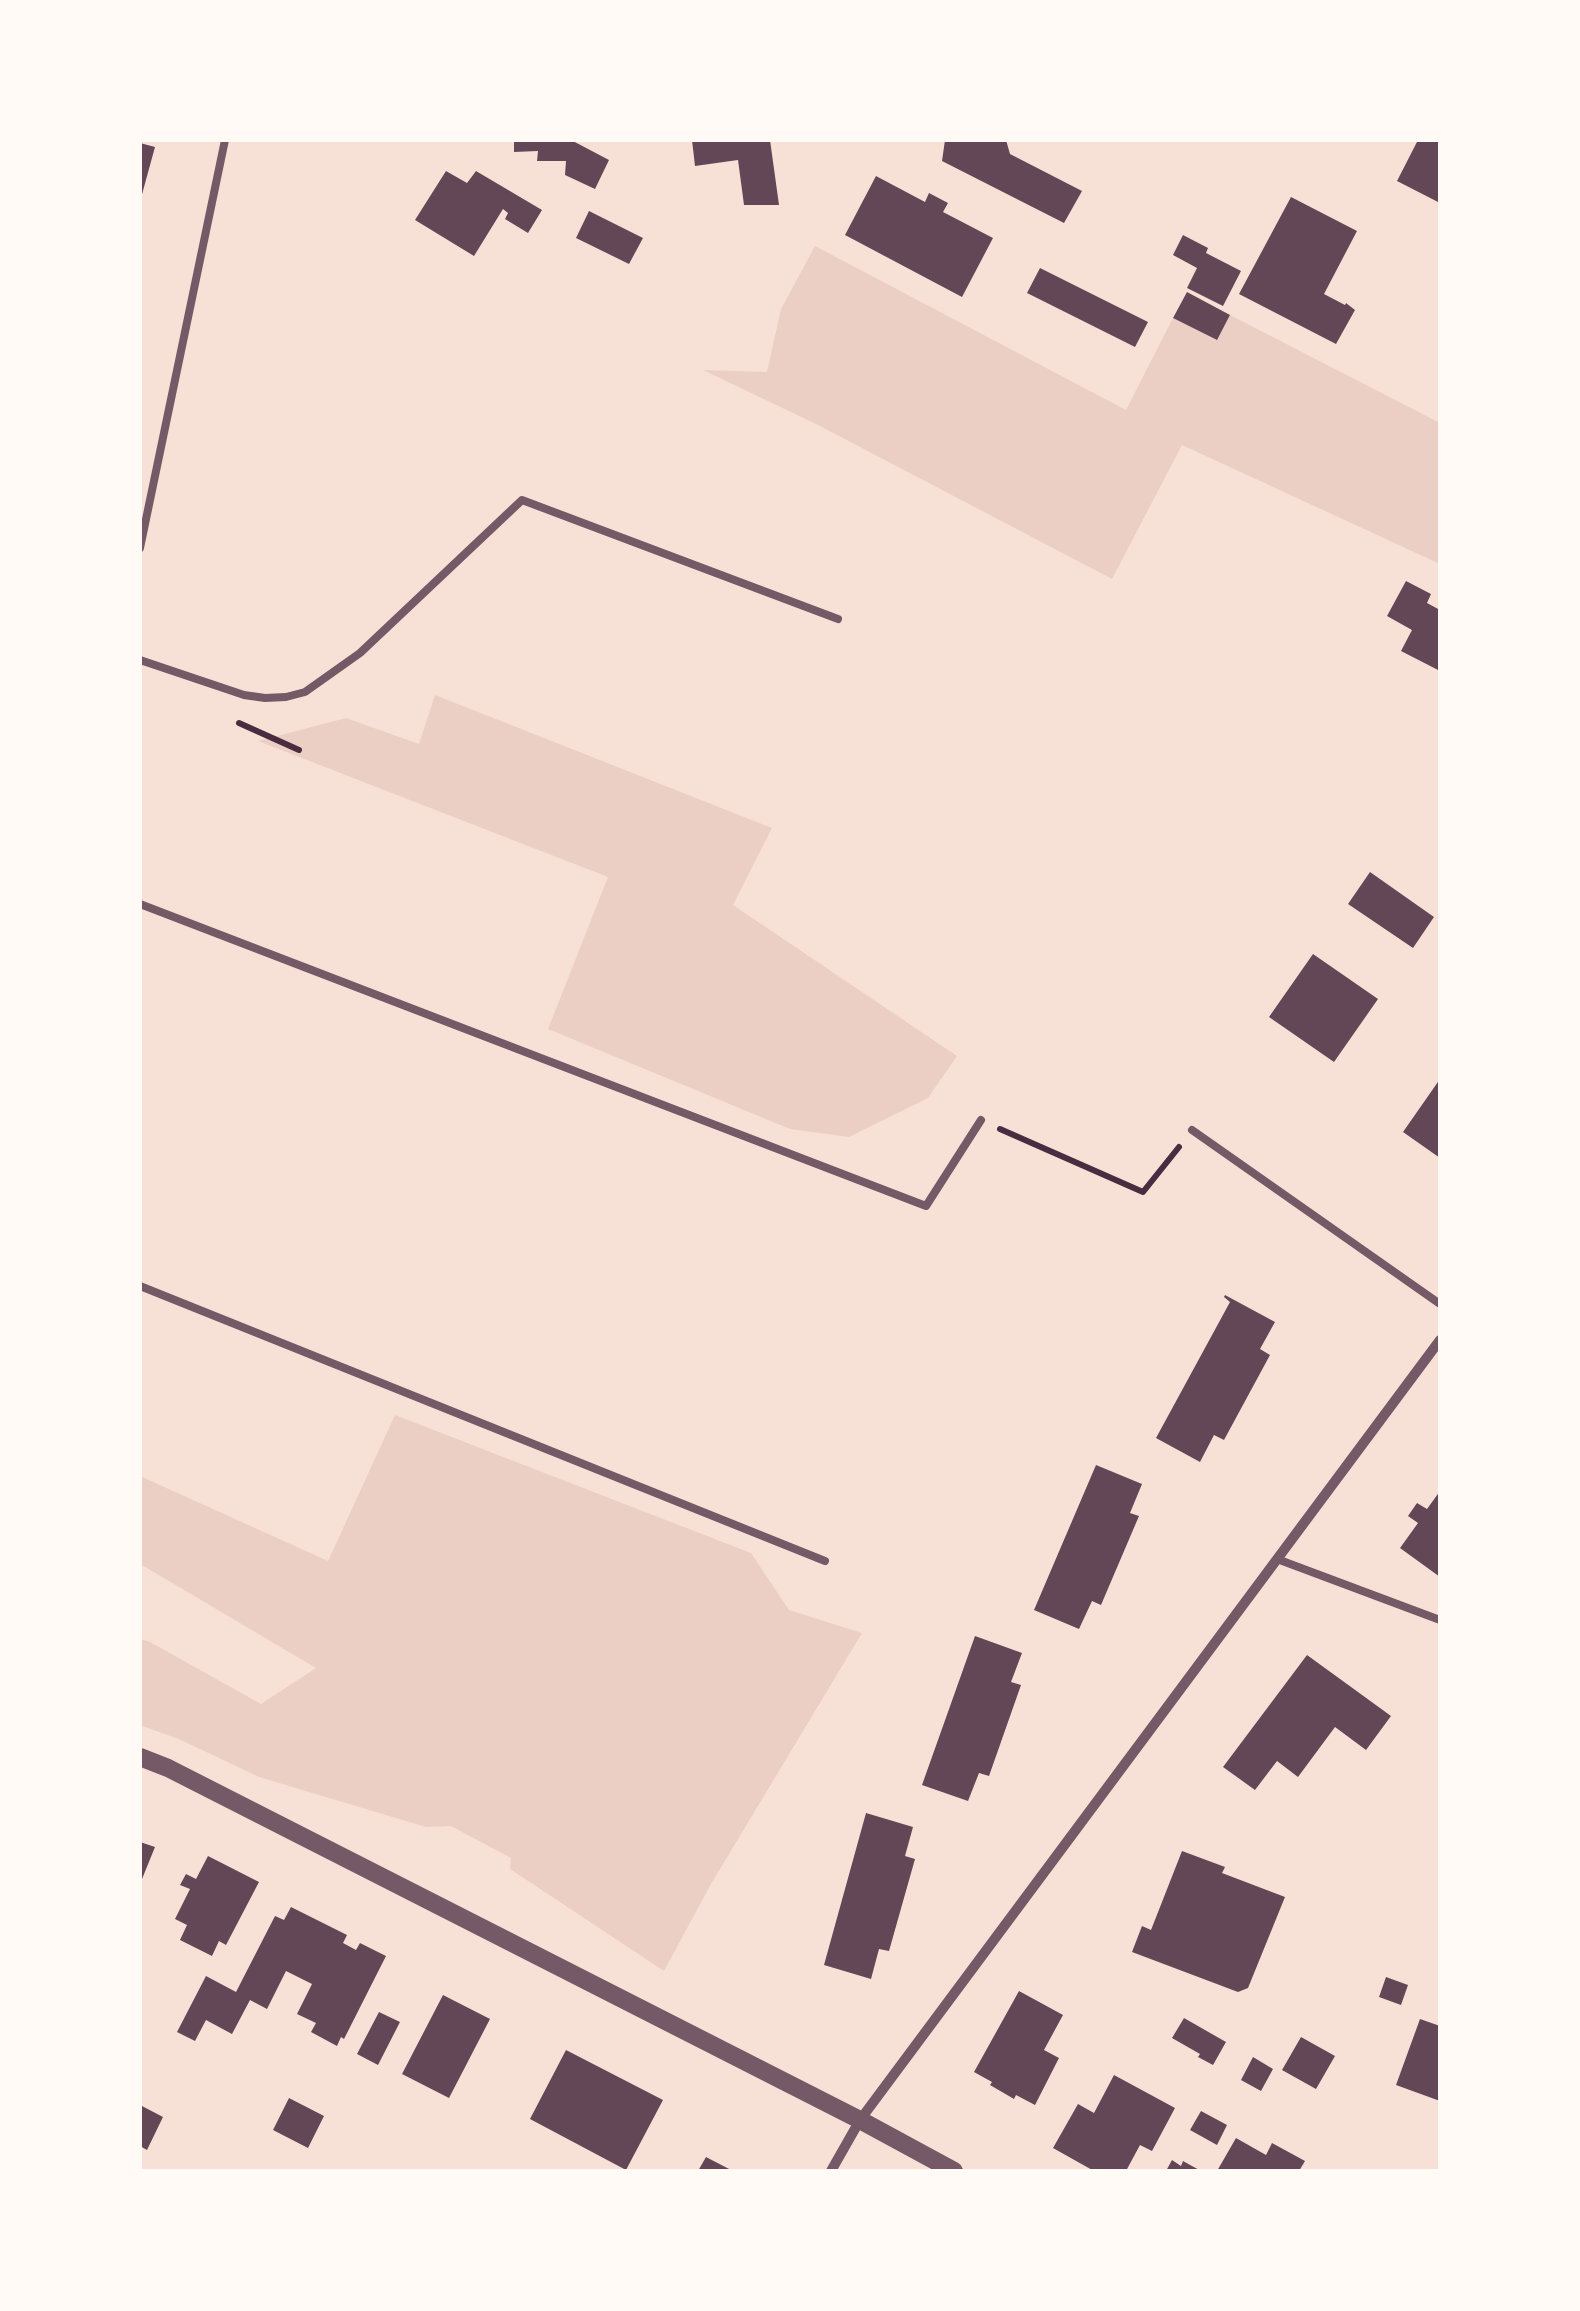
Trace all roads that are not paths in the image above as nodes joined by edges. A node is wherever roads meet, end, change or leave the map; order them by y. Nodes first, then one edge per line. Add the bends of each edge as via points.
1 (226, 140) edge
2 (140, 548) edge
3 (838, 619) dead end
4 (140, 660) edge
5 (140, 904) edge
6 (981, 1120) road end
7 (1192, 1130) road end
8 (140, 1286) edge
9 (1440, 1304) edge
10 (1440, 1340) edge
11 (1277, 1559) junction
12 (825, 1562) dead end
13 (1440, 1620) edge
14 (140, 1757) edge
15 (860, 2120) junction
16 (831, 2171) edge
17 (954, 2171) edge

1 - 2 lane
3 - 4 lane via 522,500 360,653 305,692 264,698
5 - 6 lane via 926,1206
7 - 9 lane
8 - 12 lane
10 - 11 street
11 - 13 lane
11 - 15 street
14 - 15 street
15 - 16 street
15 - 17 street

